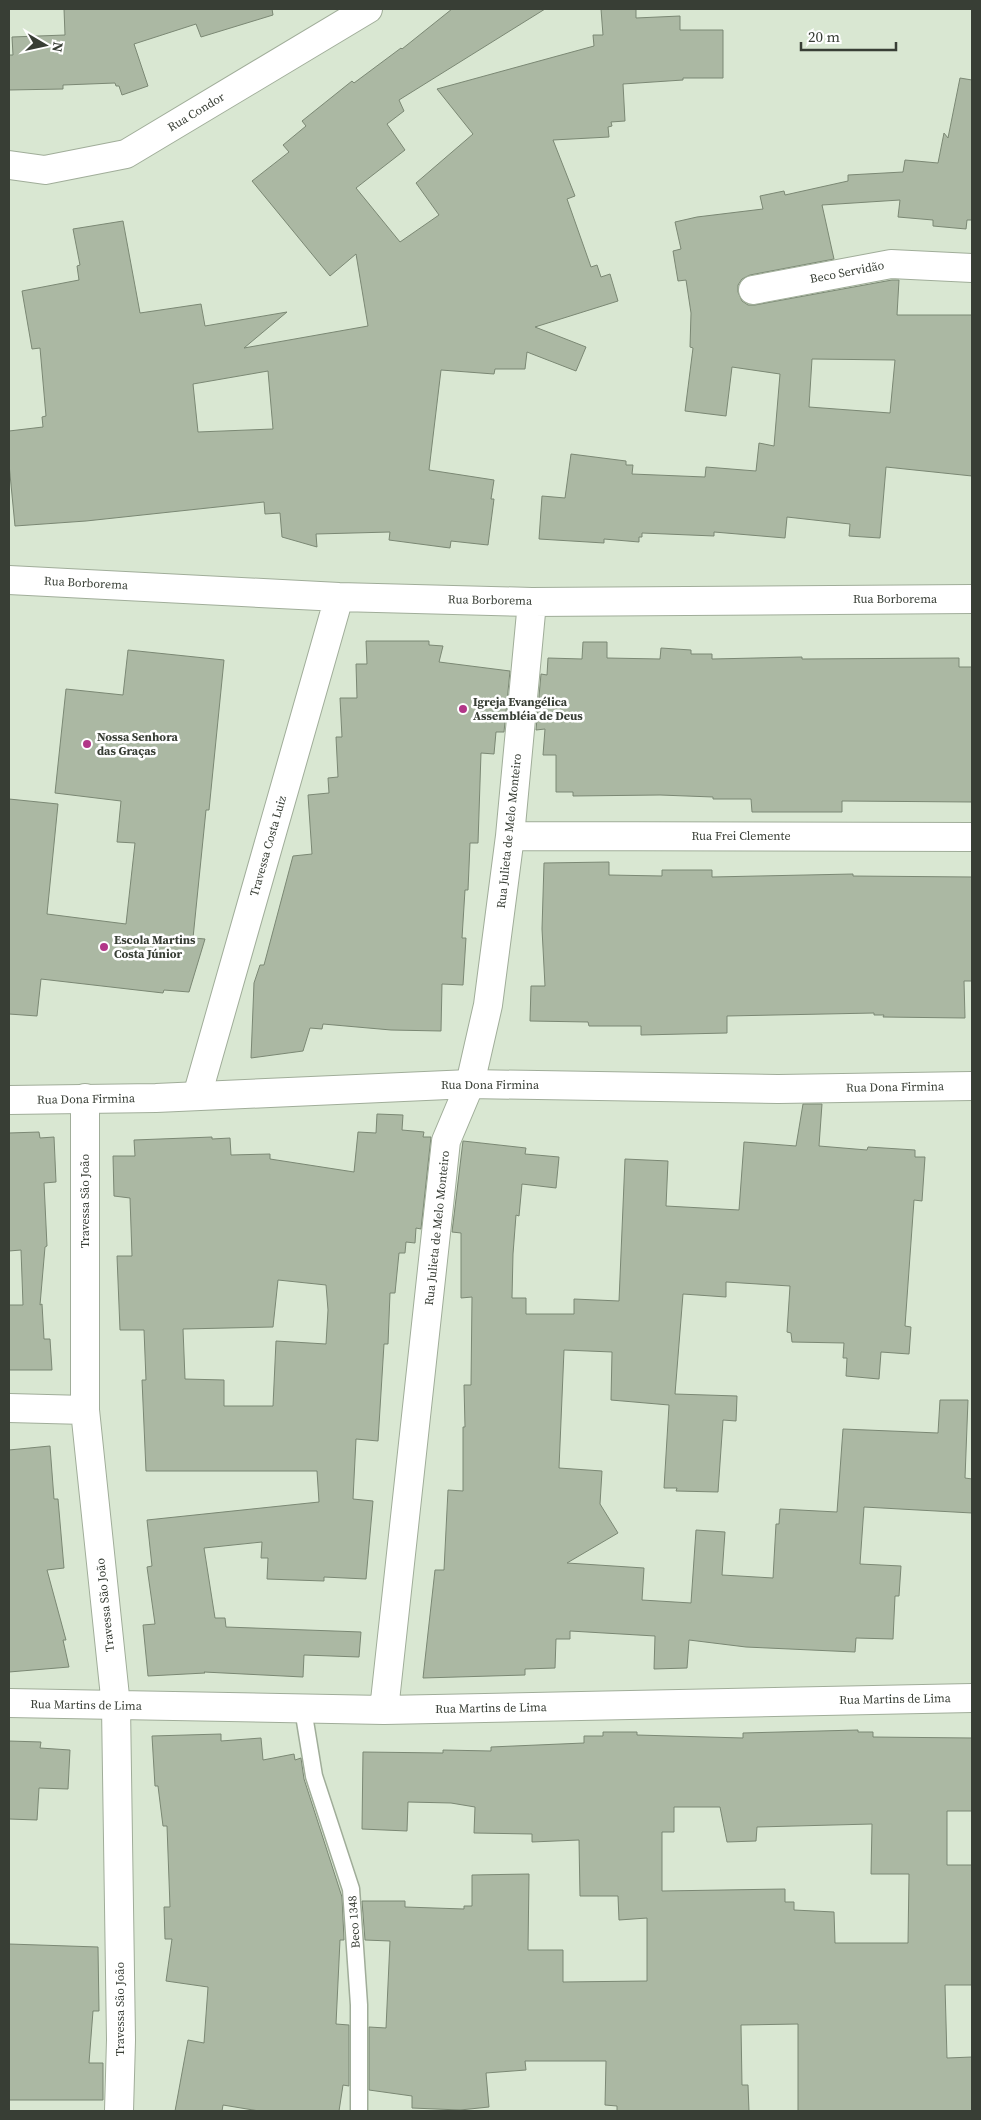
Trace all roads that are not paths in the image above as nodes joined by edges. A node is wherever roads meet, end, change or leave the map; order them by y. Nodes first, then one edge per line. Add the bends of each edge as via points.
1 (362, 10) edge
2 (9, 165) edge
3 (972, 268) edge
4 (753, 290) dead end
5 (10, 585) edge
6 (339, 597) junction
7 (972, 599) edge
8 (532, 602) junction
9 (510, 836) junction
10 (972, 837) edge
11 (470, 1084) junction
12 (972, 1086) edge
13 (197, 1096) junction
14 (85, 1098) junction
15 (9, 1100) edge
16 (9, 1408) edge
17 (85, 1410) junction
18 (972, 1698) edge
19 (9, 1703) edge
20 (116, 1706) junction
21 (303, 1709) junction
22 (384, 1710) junction
23 (119, 2111) edge
24 (358, 2111) edge

1 - 2 street, Rua Condor via 126,154 45,170
3 - 4 street, Beco Servidão via 891,264
5 - 6 street, Rua Borborema
6 - 8 street, Rua Borborema
6 - 13 street, Travessa Costa Luiz
7 - 8 street, Rua Borborema
8 - 9 street, Rua Julieta de Melo Monteiro
9 - 10 street, Rua Frei Clemente
9 - 11 street, Rua Julieta de Melo Monteiro via 488,1005
11 - 12 street, Rua Dona Firmina via 778,1089
11 - 13 street, Rua Dona Firmina
11 - 22 street, Rua Julieta de Melo Monteiro via 446,1141
13 - 14 street, Rua Dona Firmina
14 - 15 street, Rua Dona Firmina
14 - 17 street, Travessa São João
16 - 17 street
17 - 20 street, Travessa São João
18 - 22 street, Rua Martins de Lima
19 - 20 street, Rua Martins de Lima
20 - 21 street, Rua Martins de Lima
20 - 23 street, Travessa São João via 122,2040
21 - 22 street, Rua Martins de Lima
21 - 24 lane, Beco 1348 via 314,1776 351,1889 359,2005

